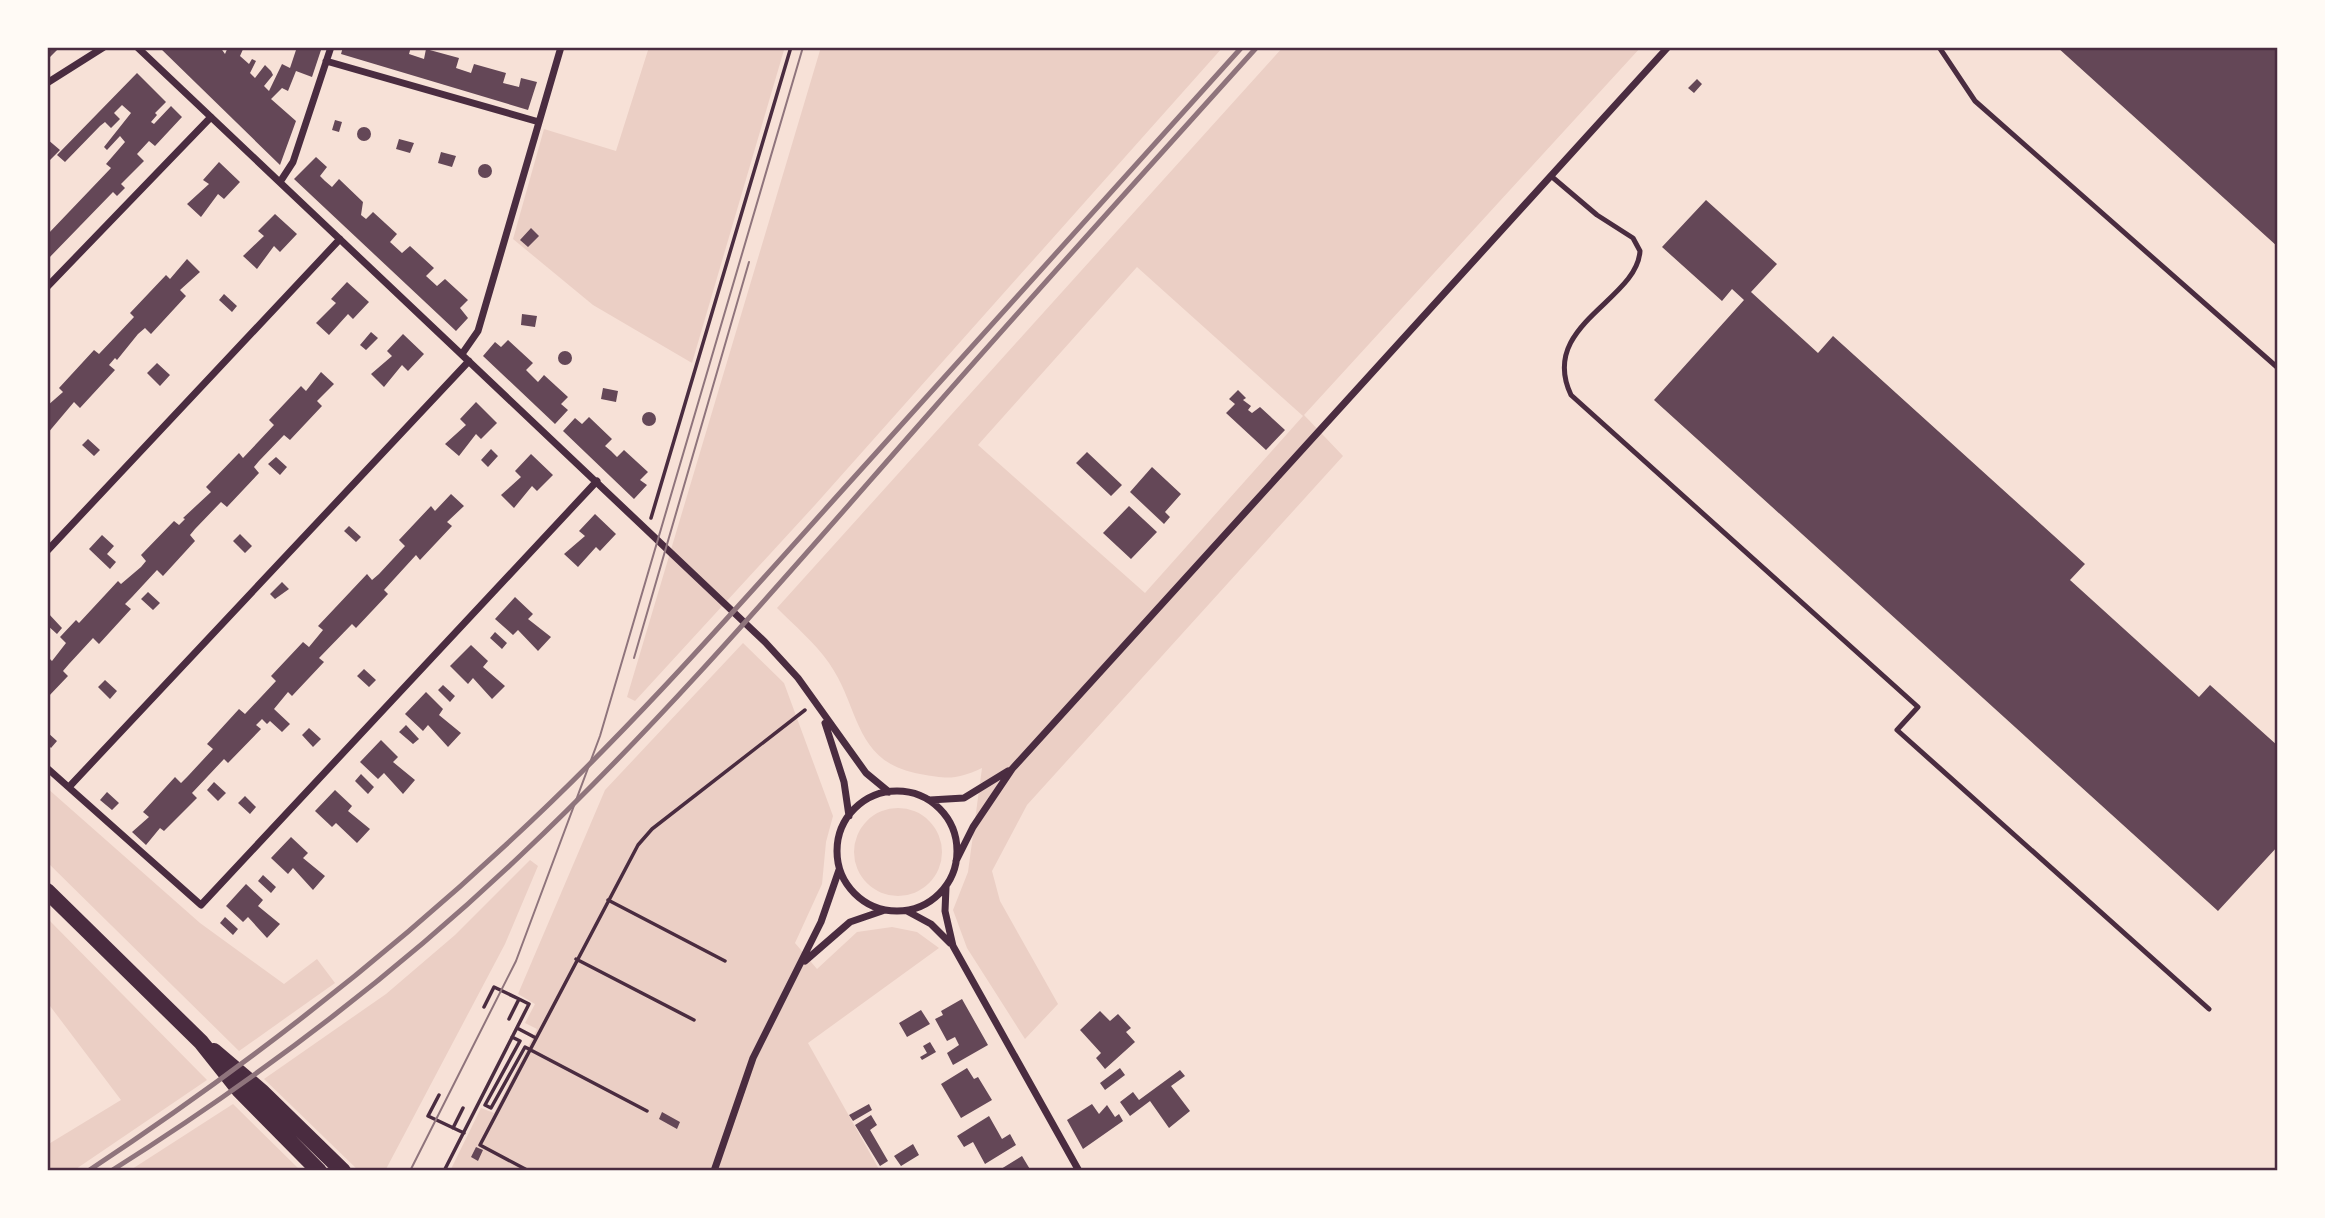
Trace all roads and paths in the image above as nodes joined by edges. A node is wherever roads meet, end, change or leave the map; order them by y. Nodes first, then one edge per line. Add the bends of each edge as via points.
1 (104, 47) edge
2 (137, 47) edge
3 (331, 47) edge
4 (561, 47) edge
5 (791, 47) edge
6 (1668, 47) edge
7 (1939, 47) edge
8 (326, 61) junction
9 (47, 83) edge
10 (211, 117) junction
11 (539, 122) junction
12 (1551, 176) junction
13 (280, 182) junction
14 (340, 239) junction
15 (47, 287) edge
16 (462, 354) junction
17 (469, 361) junction
18 (2278, 368) edge
19 (597, 481) junction
20 (648, 529) junction
21 (47, 551) edge
22 (814, 702) junction
23 (822, 716) junction
24 (47, 768) edge
25 (1012, 769) junction
26 (69, 787) junction
27 (889, 792) junction
28 (928, 800) junction
29 (849, 816) junction
30 (956, 861) junction
31 (840, 869) junction
32 (946, 886) junction
33 (47, 891) edge
34 (608, 900) junction
35 (886, 910) junction
36 (907, 910) junction
37 (953, 946) junction
38 (576, 959) junction
39 (725, 961) dead end
40 (799, 967) junction
41 (519, 999) junction
42 (484, 1007) dead end
43 (2209, 1009) dead end
44 (509, 1019) dead end
45 (694, 1020) dead end
46 (517, 1028) junction
47 (512, 1037) junction
48 (536, 1038) junction
49 (201, 1042) junction
50 (530, 1049) junction
51 (439, 1095) dead end
52 (463, 1108) dead end
53 (647, 1111) dead end
54 (453, 1128) junction
55 (464, 1133) junction
56 (319, 1171) edge
57 (343, 1171) edge
58 (443, 1171) edge
59 (529, 1171) edge
60 (714, 1171) edge
61 (1079, 1171) edge

1 - 9 street
2 - 10 street
3 - 8 street
4 - 11 street
5 - 20 path
6 - 12 street
7 - 18 lane via 1975,101
8 - 11 street
8 - 13 street via 293,162
10 - 13 street
10 - 15 street
11 - 16 street via 478,331
12 - 25 street
12 - 43 lane via 1633,239 1640,251 1633,271 1568,347 1564,367 1571,395 1918,707 1897,730
13 - 14 street
14 - 16 street
14 - 21 street
16 - 17 street
17 - 19 street
17 - 26 street
19 - 20 street
19 - 26 street via 201,905
20 - 22 street via 790,667
22 - 23 street
22 - 34 path via 645,836
23 - 27 street via 866,773
23 - 29 street via 844,782
24 - 26 street
25 - 28 street via 964,798
25 - 30 street via 972,827
27 - 28 street via 913,793
27 - 29 street via 866,800
28 - 30 street via 951,826
29 - 31 street via 839,837
30 - 32 street
31 - 35 street via 857,896
31 - 40 street
32 - 36 street via 929,902
32 - 37 street via 945,911
33 - 49 main road
34 - 38 path
34 - 39 path
35 - 36 street
35 - 40 street via 841,928
36 - 37 street via 932,924
37 - 61 street
38 - 45 path
38 - 48 path
40 - 60 street via 758,1047
41 - 42 path via 494,987
41 - 44 path
41 - 46 path via 529,1004
46 - 47 path
46 - 48 path
47 - 50 path via 520,1041 485,1105 491,1108 511,1066 525,1047
47 - 55 path
48 - 50 path
49 - 56 main road via 240,1091
49 - 57 main road via 261,1091
50 - 53 path
50 - 59 path via 480,1145
51 - 54 path via 428,1116
52 - 54 path
54 - 55 path
55 - 58 path

